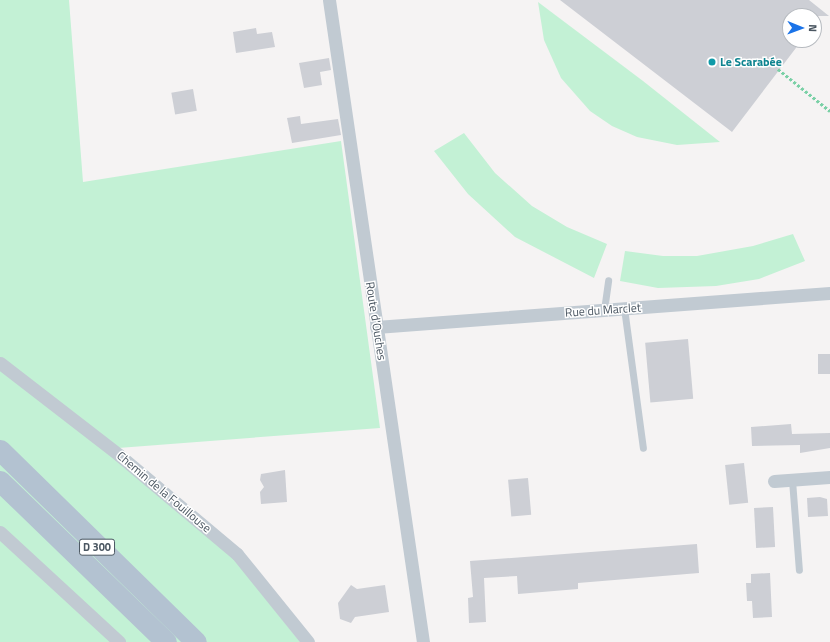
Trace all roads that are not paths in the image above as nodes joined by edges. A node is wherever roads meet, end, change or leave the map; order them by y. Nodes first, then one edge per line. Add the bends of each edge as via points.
1 (329, 0) edge
2 (608, 280) dead end
3 (830, 293) edge
4 (624, 308) junction
5 (604, 310) junction
6 (376, 327) junction
7 (0, 363) edge
8 (643, 448) dead end
9 (0, 450) edge
10 (830, 477) edge
11 (792, 480) junction
12 (0, 481) edge
13 (774, 481) dead end
14 (0, 532) edge
15 (799, 570) dead end
16 (119, 642) edge
17 (166, 642) edge
18 (196, 642) edge
19 (308, 642) edge
20 (423, 642) edge

1 - 6 street, Route d'Ouches
2 - 5 lane
3 - 4 street, Rue du Marclet
4 - 5 street, Rue du Marclet
4 - 8 lane
5 - 6 street, Rue du Marclet
6 - 20 street, Route d'Ouches
7 - 19 street, Chemin de la Fouillouse via 119,455 238,554
9 - 18 main road, D 300
10 - 11 street
11 - 13 street
11 - 15 lane
12 - 17 main road, D 300
14 - 16 street

